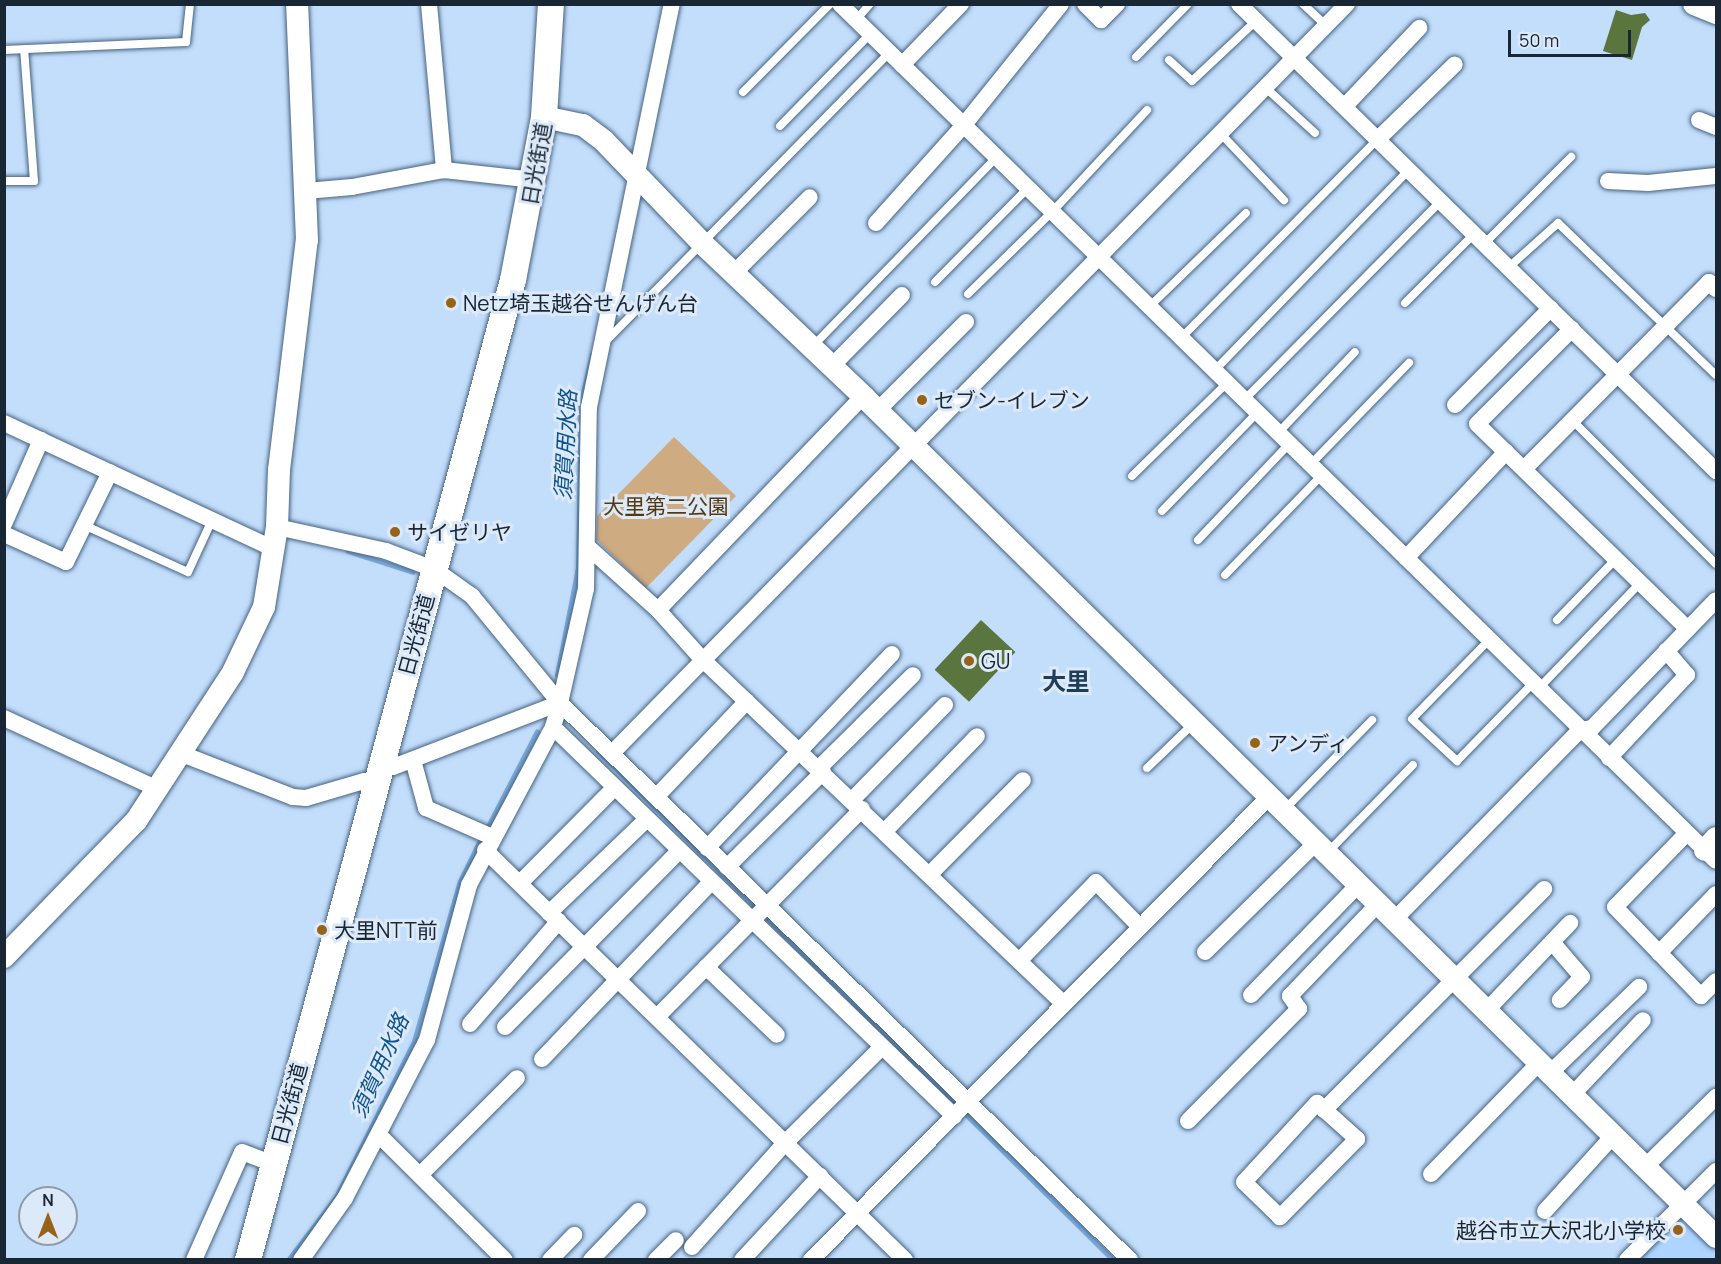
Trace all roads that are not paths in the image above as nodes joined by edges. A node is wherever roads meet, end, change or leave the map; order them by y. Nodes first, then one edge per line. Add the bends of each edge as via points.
1 (190, 4) edge
2 (297, 4) edge
3 (429, 4) edge
4 (551, 4) edge
5 (672, 4) edge
6 (830, 4) edge
7 (840, 4) edge
8 (870, 4) edge
9 (961, 4) edge
10 (1061, 4) edge
11 (1085, 4) edge
12 (1117, 4) edge
13 (1188, 4) edge
14 (1239, 4) edge
15 (1303, 4) edge
16 (1347, 4) edge
17 (1694, 4) edge
18 (1716, 13) edge
19 (856, 20) junction
20 (1256, 21) junction
21 (1327, 26) junction
22 (1419, 28) dead end
23 (870, 34) junction
24 (24, 49) junction
25 (4, 50) edge
26 (889, 52) junction
27 (1136, 57) dead end
28 (1296, 59) junction
29 (1169, 60) dead end
30 (1455, 64) dead end
31 (902, 65) junction
32 (1267, 89) junction
33 (743, 92) dead end
34 (1345, 106) junction
35 (1147, 110) dead end
36 (544, 117) junction
37 (1699, 120) dead end
38 (780, 126) dead end
39 (963, 126) junction
40 (1716, 127) edge
41 (1315, 133) dead end
42 (1222, 135) junction
43 (1378, 139) junction
44 (1571, 157) dead end
45 (996, 158) junction
46 (444, 170) junction
47 (1409, 170) junction
48 (638, 176) junction
49 (1716, 176) edge
50 (534, 180) junction
51 (4, 181) edge
52 (1608, 181) dead end
53 (1027, 189) junction
54 (306, 191) junction
55 (810, 198) dead end
56 (1284, 200) dead end
57 (1441, 201) junction
58 (1051, 213) junction
59 (1246, 213) dead end
60 (876, 223) dead end
61 (1480, 238) junction
62 (703, 244) junction
63 (1099, 260) junction
64 (1509, 267) junction
65 (734, 273) junction
66 (935, 282) dead end
67 (1716, 289) edge
68 (968, 294) dead end
69 (902, 295) dead end
70 (1404, 303) dead end
71 (1149, 307) junction
72 (1551, 308) junction
73 (966, 322) dead end
74 (1667, 326) junction
75 (1572, 328) junction
76 (1182, 337) junction
77 (602, 345) junction
78 (812, 348) junction
79 (1355, 352) dead end
80 (1409, 363) dead end
81 (831, 367) junction
82 (1215, 370) junction
83 (1618, 375) junction
84 (1716, 375) edge
85 (1228, 382) junction
86 (1245, 399) junction
87 (870, 403) junction
88 (1455, 405) dead end
89 (1259, 412) junction
90 (1573, 421) junction
91 (4, 423) edge
92 (1284, 438) junction
93 (41, 440) junction
94 (913, 446) junction
95 (1506, 453) junction
96 (1316, 469) junction
97 (1524, 469) junction
98 (1716, 471) edge
99 (110, 472) junction
100 (1132, 476) dead end
101 (1162, 511) dead end
102 (212, 520) junction
103 (4, 524) edge
104 (86, 526) junction
105 (278, 527) junction
106 (4, 534) edge
107 (1198, 540) dead end
108 (588, 547) junction
109 (274, 549) junction
110 (1406, 558) junction
111 (1616, 559) junction
112 (1716, 564) edge
113 (434, 569) junction
114 (1225, 575) dead end
115 (1640, 583) junction
116 (1716, 600) edge
117 (658, 610) junction
118 (1557, 620) dead end
119 (1688, 629) junction
120 (1489, 640) junction
121 (1666, 651) junction
122 (892, 654) dead end
123 (702, 659) junction
124 (913, 675) dead end
125 (1535, 686) junction
126 (747, 701) junction
127 (560, 703) junction
128 (945, 705) dead end
129 (4, 718) edge
130 (1372, 720) dead end
131 (1194, 723) junction
132 (553, 727) junction
133 (1580, 730) junction
134 (978, 736) dead end
135 (800, 751) junction
136 (613, 752) junction
137 (182, 753) junction
138 (1609, 758) junction
139 (413, 760) junction
140 (1413, 765) dead end
141 (1148, 768) dead end
142 (821, 770) junction
143 (378, 774) junction
144 (1023, 780) dead end
145 (614, 788) junction
146 (158, 789) junction
147 (656, 797) junction
148 (857, 804) junction
149 (1276, 804) junction
150 (646, 820) junction
151 (885, 831) junction
152 (1687, 832) junction
153 (489, 844) junction
154 (707, 848) junction
155 (1321, 848) junction
156 (1713, 850) edge
157 (679, 851) junction
158 (727, 867) junction
159 (930, 874) junction
160 (711, 882) junction
161 (520, 884) junction
162 (1358, 885) junction
163 (1544, 889) dead end
164 (1716, 894) edge
165 (1378, 904) junction
166 (766, 905) junction
167 (554, 917) junction
168 (1394, 920) junction
169 (751, 921) junction
170 (1570, 923) dead end
171 (1140, 927) junction
172 (1552, 942) junction
173 (584, 946) junction
174 (1205, 952) dead end
175 (1659, 953) junction
176 (4, 957) edge
177 (1019, 961) junction
178 (706, 967) junction
179 (616, 978) junction
180 (1455, 980) junction
181 (1716, 981) edge
182 (1639, 987) dead end
183 (1251, 995) dead end
184 (1560, 1000) dead end
185 (1064, 1004) junction
186 (1486, 1011) junction
187 (657, 1017) junction
188 (1643, 1020) dead end
189 (470, 1024) dead end
190 (505, 1027) dead end
191 (777, 1035) dead end
192 (882, 1047) junction
193 (542, 1059) dead end
194 (1544, 1068) junction
195 (518, 1078) dead end
196 (1572, 1095) junction
197 (1716, 1097) edge
198 (967, 1102) junction
199 (1324, 1110) junction
200 (954, 1116) junction
201 (1188, 1121) dead end
202 (379, 1135) junction
203 (1613, 1136) junction
204 (786, 1142) junction
205 (273, 1164) junction
206 (1645, 1167) junction
207 (1716, 1171) edge
208 (1431, 1174) dead end
209 (420, 1175) junction
210 (820, 1176) junction
211 (1683, 1204) junction
212 (638, 1211) dead end
213 (1545, 1211) dead end
214 (857, 1212) junction
215 (573, 1235) dead end
216 (1716, 1237) edge
217 (676, 1240) dead end
218 (692, 1247) dead end
219 (194, 1260) edge
220 (248, 1260) edge
221 (301, 1260) edge
222 (505, 1260) edge
223 (550, 1260) edge
224 (591, 1260) edge
225 (656, 1260) edge
226 (742, 1260) edge
227 (811, 1260) edge
228 (905, 1260) edge
229 (1130, 1260) edge
230 (1627, 1260) edge

1 - 24 lane via 186,42
2 - 54 street
3 - 46 street
4 - 36 main road, 日光街道
5 - 48 street
6 - 33 lane
7 - 19 street
8 - 19 lane
9 - 31 street
10 - 39 street
11 - 12 street via 1101,20
13 - 27 lane
14 - 20 street
15 - 21 lane
16 - 21 street
17 - 18 street
19 - 23 street
20 - 28 street
20 - 29 lane via 1192,81
21 - 28 street
22 - 34 street
23 - 26 street
23 - 38 lane
24 - 25 lane
24 - 51 lane via 34,181
26 - 31 street
26 - 62 lane
28 - 32 street
28 - 34 street
30 - 43 street
31 - 39 street
32 - 41 lane
32 - 42 street
34 - 43 street
35 - 58 lane
36 - 48 street via 583,125
36 - 50 main road, 日光街道
37 - 40 street
39 - 45 street
39 - 60 street
42 - 56 lane
42 - 63 street
43 - 47 street
43 - 76 lane
44 - 61 lane
45 - 53 street
45 - 78 lane
46 - 50 street
46 - 54 street
47 - 57 street
47 - 82 lane
48 - 62 street
48 - 77 street
49 - 52 street via 1648,183
50 - 113 main road, 日光街道 via 513,280
53 - 58 street
53 - 66 lane
54 - 105 street via 305,271 281,448
55 - 65 street
57 - 61 street
57 - 86 lane
58 - 63 street
58 - 68 lane
59 - 71 lane
61 - 64 street
61 - 70 lane
62 - 65 street
62 - 77 lane
63 - 71 street
63 - 94 street
64 - 72 street
64 - 74 lane via 1558,223
65 - 78 street
67 - 74 street via 1709,282
69 - 81 street
71 - 76 street
72 - 75 street
72 - 88 street
73 - 87 street
74 - 83 street
74 - 84 lane
75 - 83 street
75 - 95 street via 1477,424
76 - 82 street
77 - 108 street via 590,407
78 - 81 street
79 - 92 lane
80 - 96 lane
81 - 87 street
82 - 85 street
83 - 90 street
83 - 98 street
85 - 86 street
85 - 100 lane
86 - 89 street
87 - 94 street
87 - 117 street
89 - 92 street
89 - 101 lane
90 - 97 street
90 - 112 lane
91 - 93 street
92 - 96 street
92 - 107 lane
93 - 99 street
93 - 103 street
94 - 123 street
94 - 131 street
95 - 97 street
95 - 110 street
96 - 110 street
96 - 114 lane
97 - 111 street
99 - 102 street
99 - 104 street
102 - 104 lane via 188,572
102 - 109 street
104 - 106 street via 66,562
105 - 109 street
105 - 113 street via 357,542
108 - 117 street
108 - 127 street via 586,589
109 - 137 street via 264,608
110 - 120 street
111 - 115 street
111 - 118 lane
113 - 127 street via 472,596
113 - 143 main road, 日光街道
115 - 119 street
115 - 125 lane
116 - 119 street
117 - 123 street
119 - 121 street
120 - 125 street
120 - 125 lane via 1412,719 1457,761
121 - 133 street via 1592,728
121 - 138 street via 1687,675
122 - 135 street
123 - 126 street
123 - 136 street
124 - 142 street
125 - 133 street
126 - 135 street
126 - 147 street
127 - 132 street
127 - 136 street
127 - 139 street
128 - 148 street
129 - 146 street
130 - 149 lane
131 - 141 lane
131 - 149 street
132 - 145 street
132 - 153 street
133 - 138 street
133 - 168 street
134 - 151 street
135 - 142 street
135 - 154 street
136 - 147 street
137 - 143 street via 293,797 306,798
137 - 146 street
138 - 152 street
139 - 143 street
139 - 153 street via 426,808
140 - 155 lane
142 - 148 street
142 - 158 street
143 - 205 main road, 日光街道
144 - 159 street
145 - 150 street
145 - 161 street
146 - 176 street via 136,821
147 - 154 street
148 - 151 street
148 - 166 street
149 - 155 street
149 - 171 street
150 - 157 street
150 - 167 street
151 - 159 street
152 - 156 street
152 - 175 street via 1616,908
153 - 161 street
153 - 202 street via 469,885 427,1040
154 - 158 street
155 - 162 street
155 - 174 street
157 - 160 street
157 - 173 street
158 - 166 street
159 - 177 street
160 - 169 street
160 - 179 street
161 - 167 street
162 - 165 street
162 - 183 street
163 - 180 street
164 - 175 street
165 - 168 street
165 - 201 street via 1290,996 1299,1008
166 - 169 street
166 - 198 street
167 - 173 street
167 - 189 street
168 - 180 street
169 - 178 street
169 - 192 street
170 - 172 street
171 - 177 street via 1096,882
171 - 185 street
172 - 184 street via 1582,977
172 - 186 street
173 - 179 street
173 - 190 street
175 - 181 street via 1701,996
177 - 185 street
178 - 187 street
178 - 191 street
179 - 187 street
179 - 193 street
180 - 186 street
180 - 199 street
182 - 194 street
185 - 198 street
186 - 194 street
187 - 204 street
188 - 196 street
192 - 200 street
192 - 204 street
194 - 196 street
194 - 208 street
195 - 209 street
196 - 203 street
197 - 206 street
198 - 200 street
198 - 229 street
199 - 199 street via 1357,1139 1280,1217 1244,1182 1317,1103
200 - 214 street
202 - 209 street
202 - 221 street via 345,1198
203 - 206 street
203 - 213 street
204 - 210 street
204 - 218 street
205 - 219 street via 242,1152
205 - 220 main road, 日光街道
206 - 211 street
207 - 211 street
209 - 222 street
210 - 214 street
210 - 226 street
211 - 216 street
211 - 230 street
212 - 224 street
214 - 227 street
214 - 228 street
215 - 223 street
217 - 225 street

